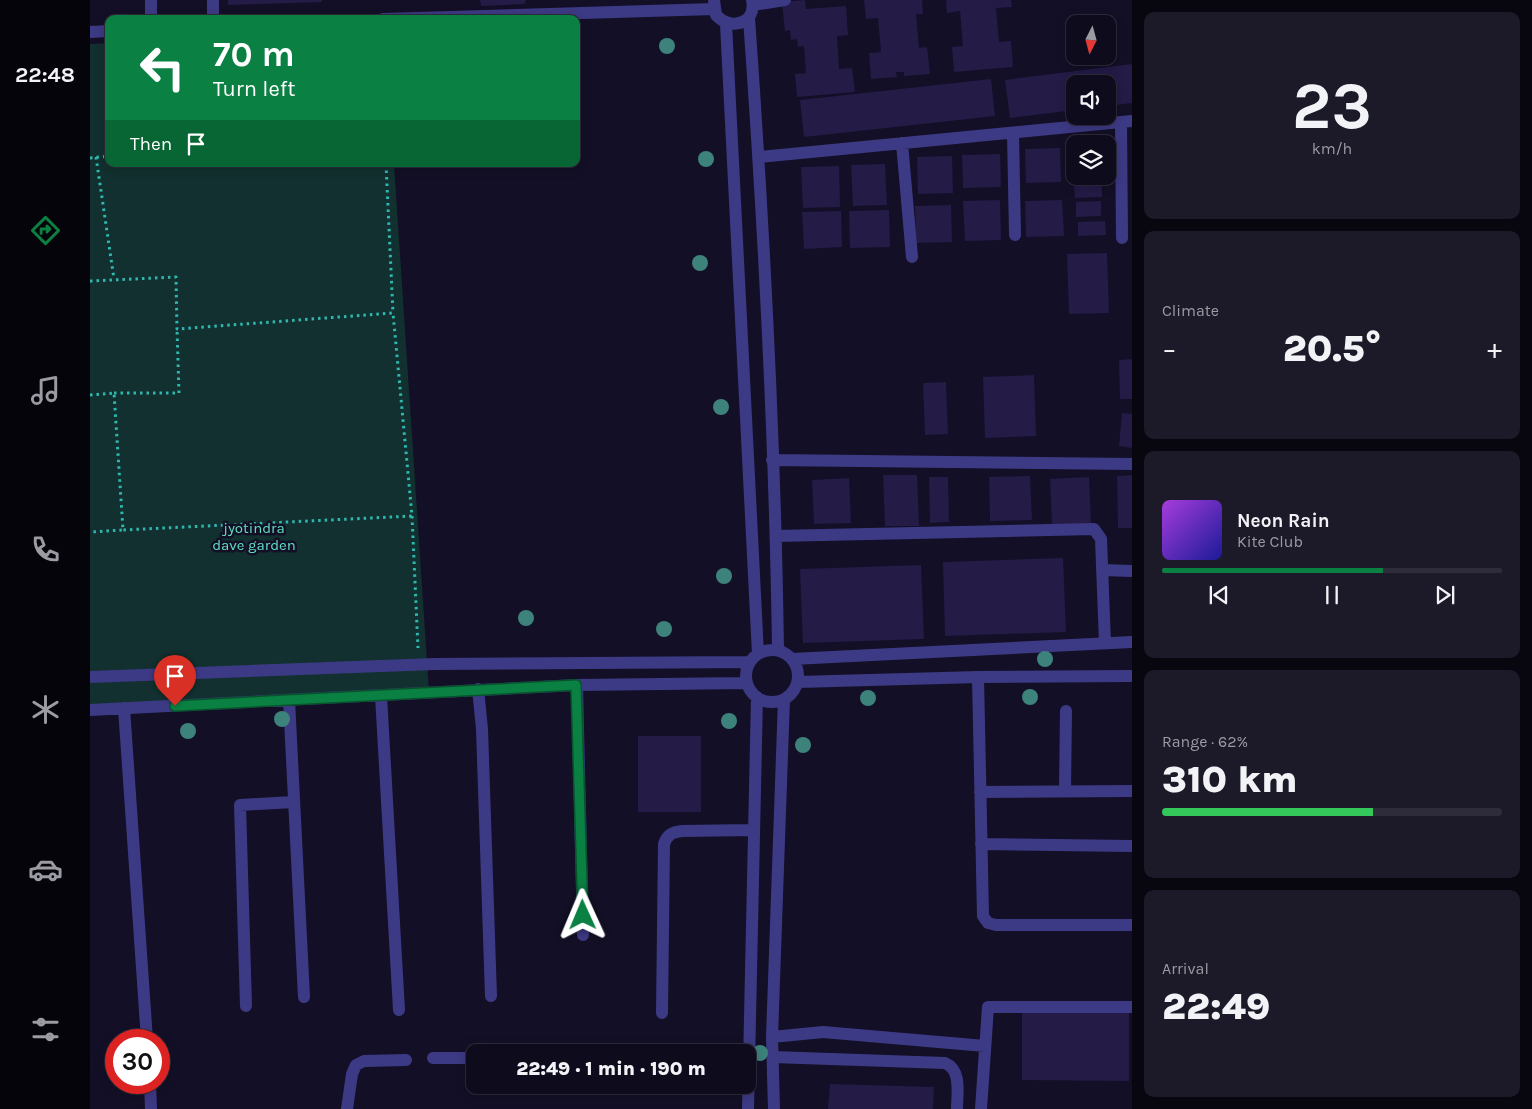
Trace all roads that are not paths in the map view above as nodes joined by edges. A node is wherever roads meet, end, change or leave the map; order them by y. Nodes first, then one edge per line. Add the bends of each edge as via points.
1 (151, 0) edge
2 (213, 0) edge
3 (785, 0) edge
4 (753, 2) edge
5 (714, 4) edge
6 (151, 15) edge
7 (213, 15) edge
8 (471, 15) edge
9 (749, 18) junction
10 (726, 24) junction
11 (105, 31) edge
12 (90, 32) edge
13 (1126, 122) edge
14 (1013, 133) junction
15 (902, 143) junction
16 (759, 158) junction
17 (1015, 235) dead end
18 (1122, 238) dead end
19 (912, 257) dead end
20 (772, 460) junction
21 (1132, 464) edge
22 (776, 536) junction
23 (1102, 570) junction
24 (1132, 571) edge
25 (1132, 642) edge
26 (1105, 643) junction
27 (778, 650) junction
28 (754, 658) junction
29 (792, 659) junction
30 (1132, 676) edge
31 (90, 677) edge
32 (978, 677) junction
33 (798, 682) junction
34 (746, 683) junction
35 (576, 685) junction
36 (478, 689) junction
37 (381, 696) junction
38 (757, 697) junction
39 (784, 699) junction
40 (289, 700) junction
41 (124, 708) junction
42 (90, 710) edge
43 (1066, 711) dead end
44 (1066, 790) junction
45 (1132, 791) edge
46 (980, 792) junction
47 (293, 802) junction
48 (752, 830) junction
49 (981, 844) junction
50 (1132, 846) edge
51 (1132, 925) edge
52 (583, 934) dead end
53 (491, 996) dead end
54 (304, 997) dead end
55 (246, 1006) dead end
56 (1132, 1007) edge
57 (399, 1010) dead end
58 (662, 1013) dead end
59 (146, 1029) edge
60 (772, 1037) junction
61 (749, 1044) edge
62 (985, 1046) junction
63 (773, 1057) junction
64 (433, 1058) dead end
65 (466, 1058) edge
66 (406, 1060) dead end
67 (150, 1094) edge
68 (748, 1094) edge
69 (151, 1109) edge
70 (348, 1109) edge
71 (748, 1109) edge
72 (774, 1109) edge
73 (957, 1109) edge
74 (981, 1109) edge

1 - 6 street
2 - 7 street
3 - 4 street
4 - 9 street
5 - 8 street
5 - 10 street via 716,15
9 - 10 street via 738,24
9 - 16 street
10 - 28 street
11 - 12 street
13 - 14 street
13 - 18 street
14 - 15 street
14 - 17 street
15 - 16 street
15 - 19 street
16 - 20 street
20 - 21 street
20 - 22 street
22 - 23 street via 1094,529 1101,539
22 - 27 street
23 - 24 street
23 - 26 street
25 - 26 street
26 - 29 street
27 - 28 street via 770,649
27 - 29 street
28 - 31 street via 419,664
28 - 34 street via 746,670
29 - 33 street via 797,666
30 - 32 street
32 - 33 street
32 - 46 street
33 - 39 street
34 - 35 street
34 - 38 street
35 - 36 street
35 - 52 street
36 - 37 street
36 - 53 street
37 - 40 street
37 - 57 street
38 - 39 street via 771,702
38 - 48 street
39 - 60 street
40 - 41 street
40 - 47 street
41 - 42 street
41 - 59 street
43 - 44 street
44 - 45 street
44 - 46 street
46 - 49 street
47 - 54 street
47 - 55 street via 240,805
48 - 58 street via 682,831 666,837
48 - 61 street
49 - 50 street
49 - 51 street via 982,907 988,923
56 - 62 street via 988,1007
60 - 62 street via 823,1032
60 - 63 street
62 - 74 street
63 - 72 street
63 - 73 street via 945,1063 957,1076
64 - 65 street
66 - 70 street via 364,1061 356,1065
67 - 69 street
68 - 71 street

